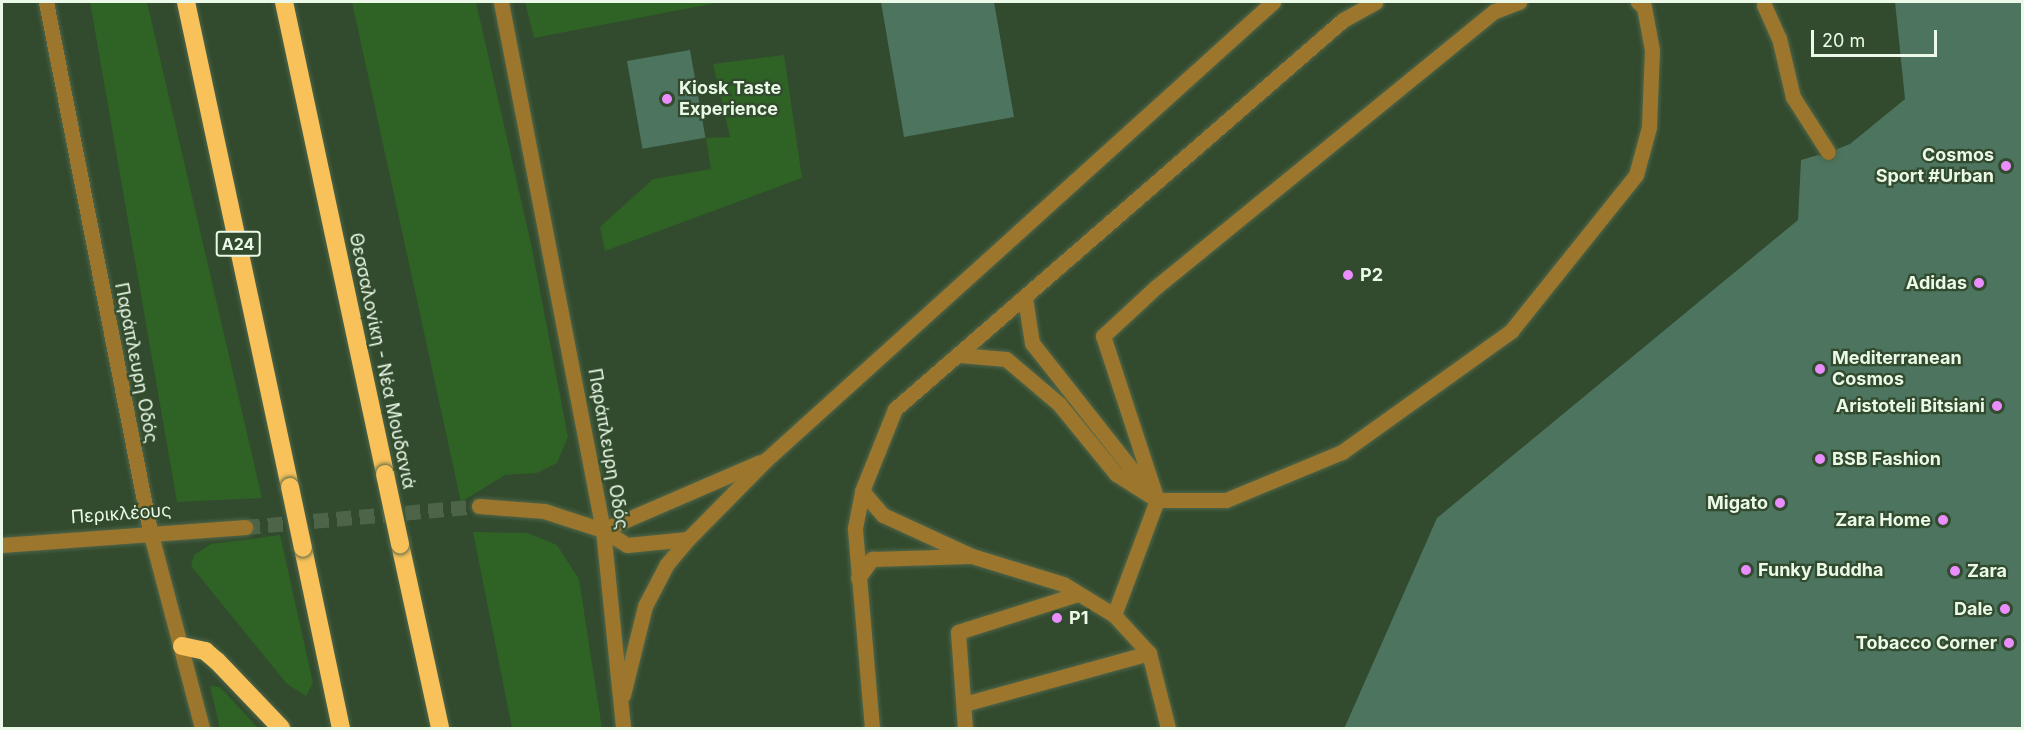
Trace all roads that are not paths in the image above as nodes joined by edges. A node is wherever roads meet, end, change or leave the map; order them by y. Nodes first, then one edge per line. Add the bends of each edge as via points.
1 (46, 2) edge
2 (186, 2) edge
3 (284, 2) edge
4 (501, 2) edge
5 (1273, 2) edge
6 (1375, 2) edge
7 (1519, 2) edge
8 (1638, 2) edge
9 (1763, 3) edge
10 (1828, 152) dead end
11 (1024, 298) junction
12 (960, 355) junction
13 (767, 459) junction
14 (862, 491) junction
15 (1157, 500) junction
16 (478, 506) tunnel mouth
17 (245, 527) tunnel mouth
18 (603, 530) junction
19 (150, 531) junction
20 (688, 539) junction
21 (2, 545) edge
22 (972, 556) junction
23 (858, 578) junction
24 (1078, 594) junction
25 (1114, 615) junction
26 (182, 646) junction
27 (1149, 652) junction
28 (964, 704) junction
29 (620, 707) junction
30 (202, 729) edge
31 (281, 729) edge
32 (341, 729) edge
33 (440, 729) edge
34 (623, 729) edge
35 (872, 729) edge
36 (964, 729) edge
37 (1168, 729) edge

1 - 19 street, Παράπλευρη Οδός
2 - 32 highway, Α24, bridge
3 - 33 highway, Θεσσαλονίκη - Νέα Μουδανιά, bridge
4 - 18 street, Παράπλευρη Οδός
5 - 13 street
6 - 11 street via 1343,20
7 - 15 street via 1479,24 1156,286 1103,336
8 - 15 street via 1644,7 1652,50 1649,127 1636,175 1511,331 1342,452 1226,500
9 - 10 street via 1779,38 1793,97
11 - 12 street
11 - 15 street via 1032,343
12 - 14 street via 895,409
12 - 15 street via 1006,359 1059,404 1116,474
13 - 18 street
13 - 20 street
14 - 22 street via 883,515
14 - 23 street via 855,528
15 - 25 street
16 - 18 street via 544,511
17 - 19 street, Περικλέους
18 - 20 street via 627,545 642,548
18 - 29 street, Παράπλευρη Οδός
19 - 21 street, Περικλέους
19 - 26 street, Παράπλευρη Οδός
20 - 29 street via 645,606
22 - 23 street via 872,559
22 - 24 street
23 - 35 street
24 - 25 street
24 - 28 street via 958,632
25 - 27 street
26 - 30 street, Παράπλευρη Οδός
26 - 31 highway via 205,651 217,661
27 - 28 street
27 - 37 street
28 - 36 street
29 - 34 street, Παράπλευρη Οδός

